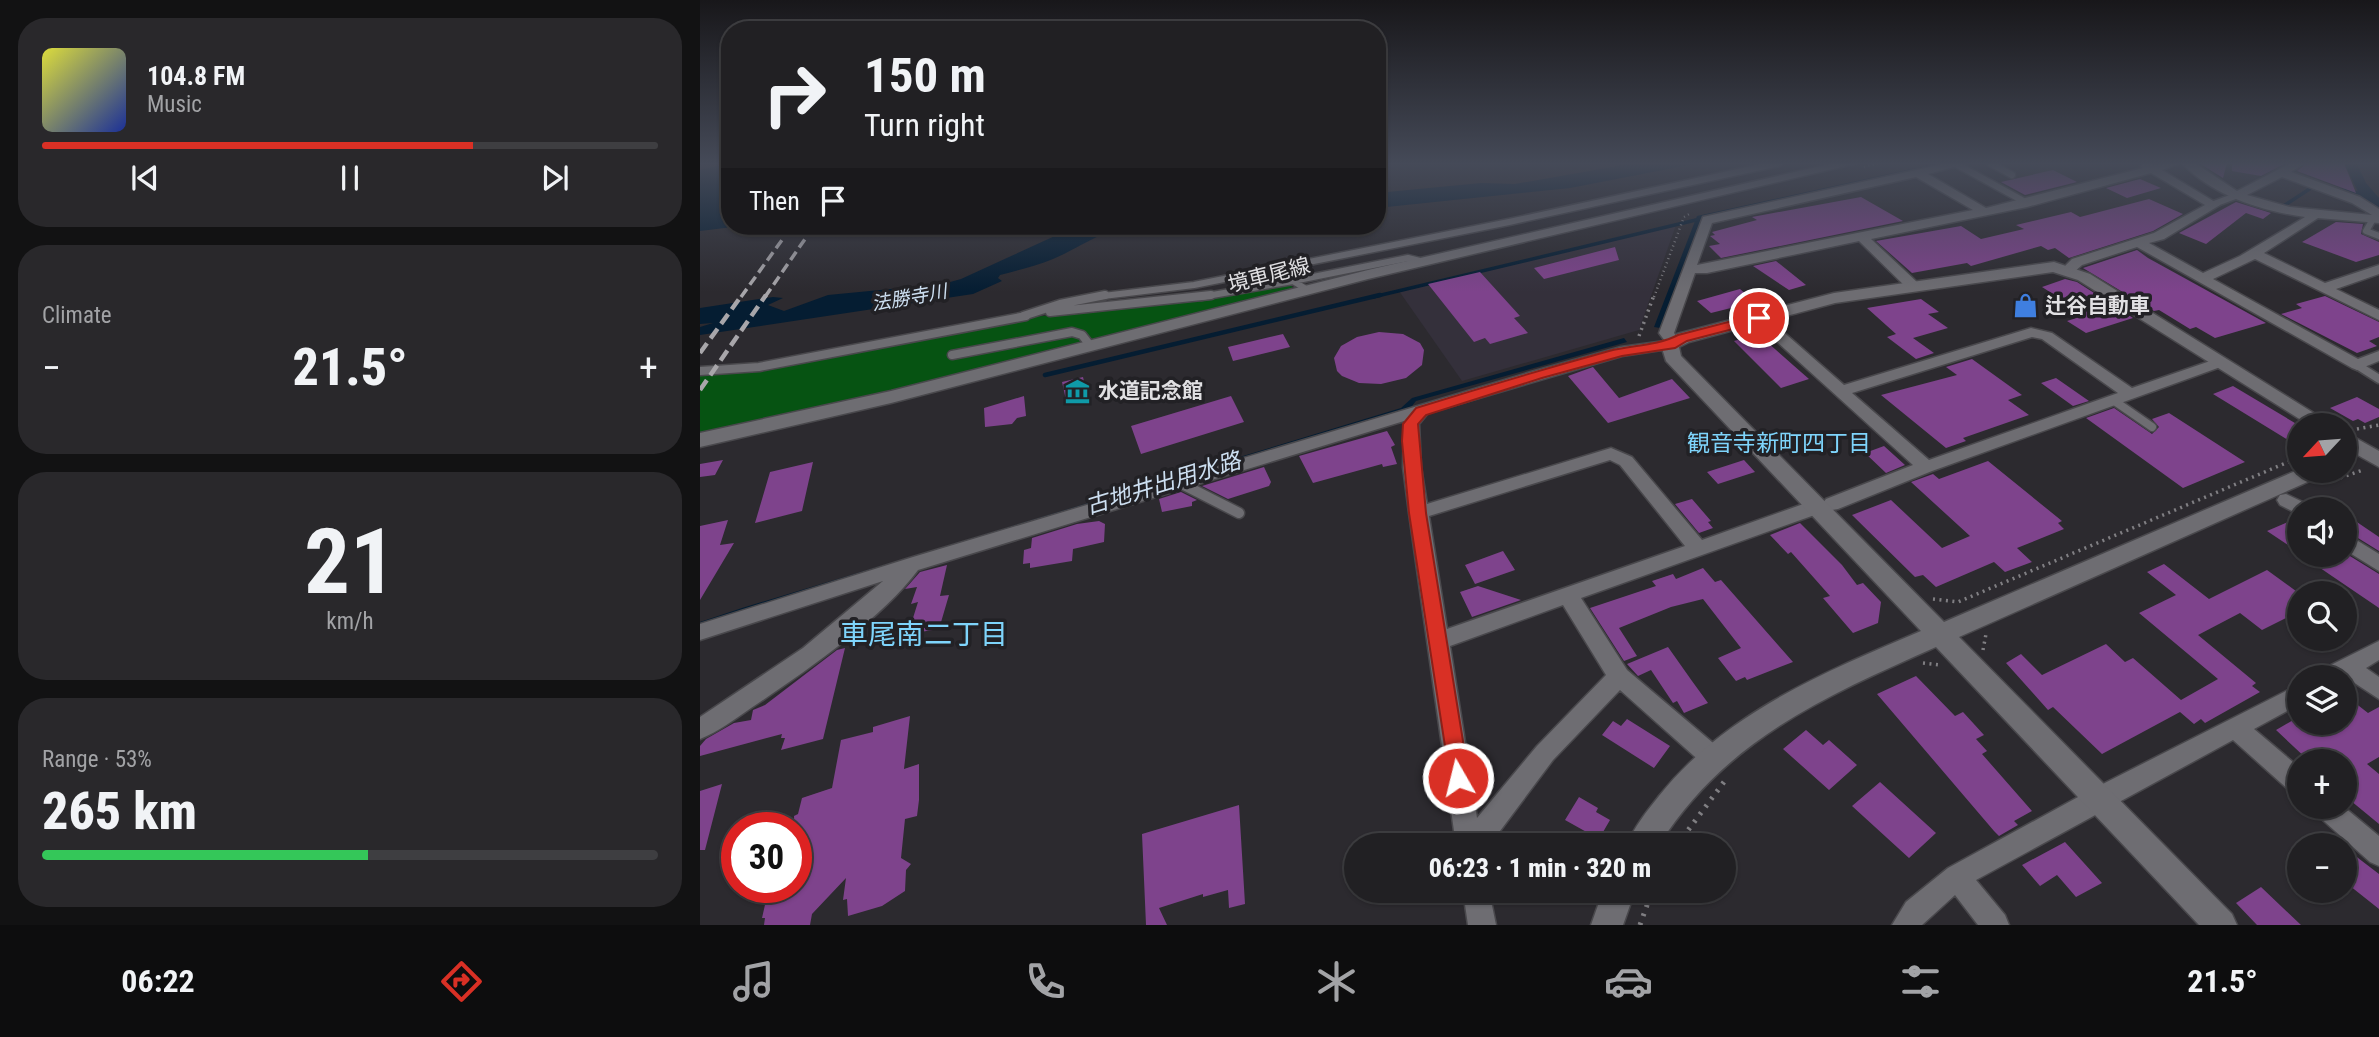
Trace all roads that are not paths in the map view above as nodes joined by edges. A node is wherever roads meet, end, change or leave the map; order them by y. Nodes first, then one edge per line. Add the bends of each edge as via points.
1 (1576, 206) edge
2 (1661, 206) edge
3 (1769, 206) edge
4 (1974, 206) edge
5 (2012, 206) edge
6 (2210, 206) edge
7 (2281, 206) edge
8 (1984, 212) junction
9 (2312, 214) junction
10 (2377, 217) edge
11 (2379, 236) edge
12 (1862, 237) junction
13 (2141, 244) junction
14 (2255, 254) junction
15 (1689, 269) junction
16 (2379, 269) edge
17 (2068, 270) junction
18 (2202, 278) junction
19 (1300, 285) junction
20 (1913, 286) junction
21 (2324, 288) junction
22 (1023, 316) junction
23 (2379, 316) edge
24 (1759, 318) junction
25 (1671, 343) junction
26 (1089, 344) junction
27 (952, 355) dead end
28 (2379, 356) edge
29 (2221, 362) junction
30 (2357, 365) junction
31 (700, 371) edge
32 (2379, 379) edge
33 (1841, 391) junction
34 (2130, 394) junction
35 (2113, 400) junction
36 (1421, 412) junction
37 (2304, 413) edge
38 (2152, 427) dead end
39 (700, 440) edge
40 (1926, 467) junction
41 (1180, 483) junction
42 (2306, 483) edge
43 (1824, 505) junction
44 (1238, 513) dead end
45 (1418, 513) junction
46 (1697, 547) junction
47 (2357, 548) edge
48 (913, 564) junction
49 (2379, 564) edge
50 (1568, 595) junction
51 (700, 632) edge
52 (1938, 634) junction
53 (1438, 641) junction
54 (2379, 650) edge
55 (2352, 665) edge
56 (2357, 674) edge
57 (1619, 676) junction
58 (2379, 690) edge
59 (2287, 700) edge
60 (2235, 727) junction
61 (700, 729) edge
62 (1722, 764) junction
63 (2287, 773) edge
64 (2099, 798) junction
65 (2340, 819) edge
66 (1467, 833) edge
67 (1478, 833) edge
68 (1649, 833) edge
69 (2379, 853) edge
70 (1957, 877) junction
71 (1478, 903) edge
72 (1615, 903) edge
73 (1482, 925) edge
74 (1608, 925) edge
75 (1906, 925) edge
76 (1995, 925) edge
77 (2221, 925) edge

1 - 22 lane
2 - 19 street, 境車尾線
3 - 15 street via 1707,220
4 - 8 street
5 - 8 street
6 - 13 street
7 - 9 street
8 - 12 street
9 - 10 street
9 - 14 street
10 - 11 lane via 2367,231
12 - 15 street
12 - 20 street
13 - 17 street via 2077,262
13 - 18 street
14 - 18 street
14 - 21 street
15 - 25 street via 1666,333
16 - 21 street
17 - 20 street via 2054,267
17 - 29 street
18 - 30 street
19 - 22 lane
19 - 26 street, 境車尾線
20 - 24 street
21 - 23 street
22 - 31 lane via 759,367
24 - 25 street
24 - 33 street
25 - 36 street via 1596,358
25 - 43 street via 1672,357
26 - 27 lane via 1072,332
26 - 39 street, 境車尾線 via 783,424
28 - 30 street
29 - 34 street
29 - 37 street
30 - 32 lane
33 - 34 street via 2031,332 2047,336
33 - 40 street
34 - 35 street
35 - 38 lane
35 - 40 street
36 - 41 street
36 - 45 street via 1411,424 1409,441
40 - 43 street
41 - 44 lane
41 - 48 street
42 - 52 street
43 - 46 street
43 - 52 street
45 - 46 street via 1611,454 1626,461
45 - 53 street
46 - 50 street
47 - 49 street
48 - 51 street
48 - 61 street via 783,677
50 - 53 street
50 - 57 street
52 - 62 street via 1826,684 1768,716
52 - 64 street
53 - 66 street
54 - 55 street
56 - 58 street
57 - 62 street
57 - 67 street via 1545,753 1488,827
59 - 60 street
60 - 63 street
60 - 64 street
62 - 68 street via 1664,808
64 - 70 street
64 - 77 street
65 - 69 street
70 - 75 street
70 - 76 street
71 - 73 street
72 - 74 street

